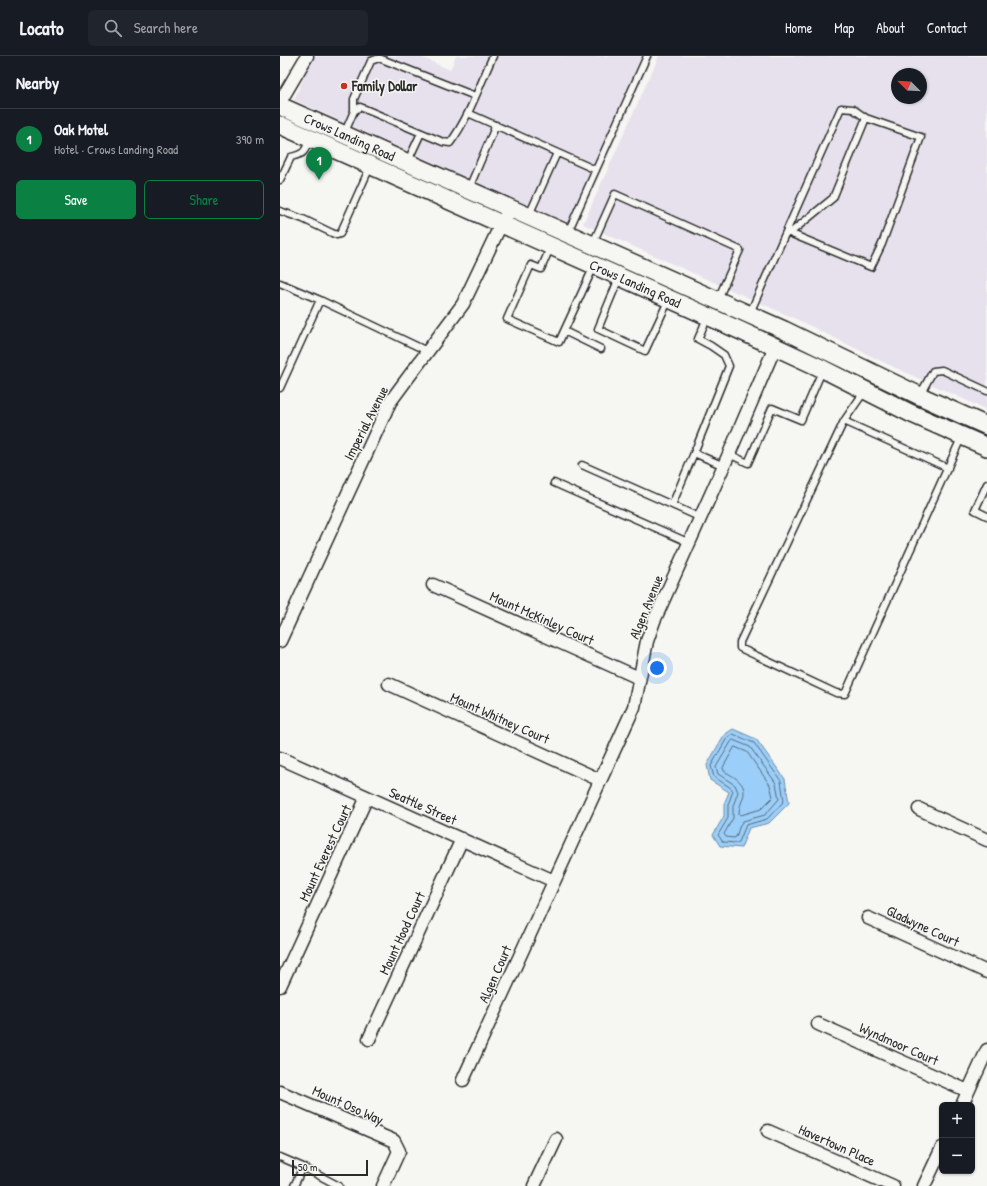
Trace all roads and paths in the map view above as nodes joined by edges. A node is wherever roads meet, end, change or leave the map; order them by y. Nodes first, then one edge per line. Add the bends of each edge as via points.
1 (307, 56) edge
2 (493, 56) edge
3 (647, 56) edge
4 (475, 96) junction
5 (280, 102) edge
6 (280, 106) edge
7 (354, 111) junction
8 (468, 112) junction
9 (866, 118) junction
10 (496, 125) junction
11 (281, 129) edge
12 (421, 133) junction
13 (344, 134) junction
14 (310, 139) junction
15 (557, 153) junction
16 (407, 162) junction
17 (370, 165) junction
18 (596, 170) junction
19 (387, 173) junction
20 (280, 180) edge
21 (468, 189) junction
22 (509, 208) junction
23 (280, 211) edge
24 (529, 216) junction
25 (502, 224) junction
26 (788, 232) junction
27 (567, 233) junction
28 (593, 245) junction
29 (551, 246) junction
30 (594, 265) junction
31 (619, 276) junction
32 (280, 283) edge
33 (648, 289) junction
34 (669, 299) junction
35 (320, 300) junction
36 (717, 300) junction
37 (749, 314) junction
38 (708, 316) junction
39 (564, 332) junction
40 (775, 347) junction
41 (601, 349) dead end
42 (427, 352) junction
43 (842, 358) junction
44 (823, 369) junction
45 (280, 388) edge
46 (865, 390) junction
47 (987, 391) edge
48 (920, 396) junction
49 (844, 421) junction
50 (987, 426) edge
51 (987, 435) edge
52 (962, 436) junction
53 (987, 448) edge
54 (694, 453) junction
55 (729, 454) junction
56 (582, 465) dead end
57 (724, 466) junction
58 (948, 468) junction
59 (554, 484) dead end
60 (987, 484) edge
61 (672, 505) junction
62 (987, 516) edge
63 (701, 518) junction
64 (690, 543) junction
65 (433, 585) dead end
66 (280, 641) edge
67 (639, 678) junction
68 (389, 684) dead end
69 (280, 758) edge
70 (600, 780) junction
71 (366, 797) junction
72 (919, 809) dead end
73 (462, 839) junction
74 (987, 840) edge
75 (554, 881) junction
76 (868, 918) dead end
77 (987, 972) edge
78 (280, 986) edge
79 (818, 1024) dead end
80 (369, 1039) dead end
81 (987, 1050) edge
82 (463, 1080) dead end
83 (280, 1092) edge
84 (968, 1092) junction
85 (963, 1102) edge
86 (768, 1131) dead end
87 (556, 1139) dead end
88 (939, 1154) edge
89 (280, 1156) edge
90 (303, 1167) junction
91 (294, 1186) edge
92 (339, 1186) edge
93 (383, 1186) edge
94 (534, 1186) edge
95 (893, 1186) edge
96 (924, 1186) edge

1 - 5 street
2 - 4 lane
3 - 18 lane
4 - 7 lane via 379,58 371,61 354,99
4 - 8 lane
6 - 13 main road, Crows Landing Road
7 - 12 lane via 360,108
7 - 13 lane
8 - 10 lane
8 - 12 lane via 450,143
9 - 26 lane via 832,198
9 - 26 lane via 853,109 841,108
9 - 26 lane via 921,137 882,244 871,267
10 - 15 lane
10 - 21 lane
11 - 13 main road via 292,121 337,136
11 - 14 main road, Crows Landing Road
12 - 16 lane
13 - 16 main road, Crows Landing Road
14 - 17 main road, Crows Landing Road
14 - 20 lane via 304,152 291,157
15 - 18 lane
15 - 24 lane
16 - 21 main road, Crows Landing Road
17 - 19 main road, Crows Landing Road
17 - 23 lane via 340,234 337,235
18 - 27 lane
19 - 21 main road via 411,175 460,192
19 - 25 main road, Crows Landing Road
21 - 22 main road, Crows Landing Road
22 - 24 main road, Crows Landing Road
22 - 25 street, Imperial Avenue
24 - 27 main road, Crows Landing Road
25 - 29 main road, Crows Landing Road
25 - 42 street, Imperial Avenue via 463,304
26 - 37 lane
27 - 28 main road, Crows Landing Road
28 - 36 main road, Crows Landing Road
28 - 36 lane via 615,194 740,250
29 - 30 main road, Crows Landing Road
29 - 39 lane via 541,269 531,265 507,319 559,342
30 - 31 main road, Crows Landing Road
30 - 39 lane
31 - 33 main road, Crows Landing Road
31 - 34 lane via 598,329 645,351
32 - 35 lane
33 - 34 main road, Crows Landing Road
33 - 37 main road via 666,288 733,315
34 - 38 main road, Crows Landing Road
35 - 42 lane
35 - 45 lane
36 - 37 main road, Crows Landing Road
37 - 43 main road, Crows Landing Road
38 - 40 main road, Crows Landing Road
38 - 54 lane via 698,339 724,355 730,366
39 - 41 lane
40 - 43 main road via 780,343 791,343 832,359
40 - 44 main road, Crows Landing Road
40 - 55 street, Algen Avenue
42 - 66 street, Imperial Avenue via 390,402
43 - 48 main road, Crows Landing Road
44 - 46 main road, Crows Landing Road
44 - 55 lane via 801,420 772,408 748,463
46 - 49 lane
46 - 52 main road, Crows Landing Road
47 - 48 lane via 942,370 933,370
48 - 50 main road, Crows Landing Road
49 - 58 lane
49 - 58 lane via 740,642 740,648 836,693 845,694
51 - 52 main road via 967,431
52 - 53 main road, Crows Landing Road
52 - 58 lane
54 - 57 lane
54 - 61 lane
55 - 57 street, Algen Avenue
56 - 61 lane
57 - 63 street, Algen Avenue
59 - 64 lane
60 - 62 lane via 975,510
61 - 63 lane
63 - 64 street, Algen Avenue
64 - 67 street, Algen Avenue via 654,621
65 - 67 street, Mount McKinley Court
67 - 70 street, Algen Avenue via 634,707
68 - 70 street, Mount Whitney Court
69 - 71 street, Seattle Street
70 - 75 street, Algen Avenue
71 - 73 street, Seattle Street
71 - 78 street, Mount Everest Court
72 - 74 street
73 - 75 street, Seattle Street
73 - 80 street, Mount Hood Court
75 - 82 street, Algen Court
76 - 77 street, Gladwyne Court
79 - 84 street, Wyndmoor Court
81 - 84 street
83 - 93 street, Mount Oso Way via 394,1141 399,1151
84 - 85 street
86 - 95 street, Havertown Place
87 - 94 street
88 - 96 street
89 - 90 lane
90 - 91 lane
90 - 92 lane

